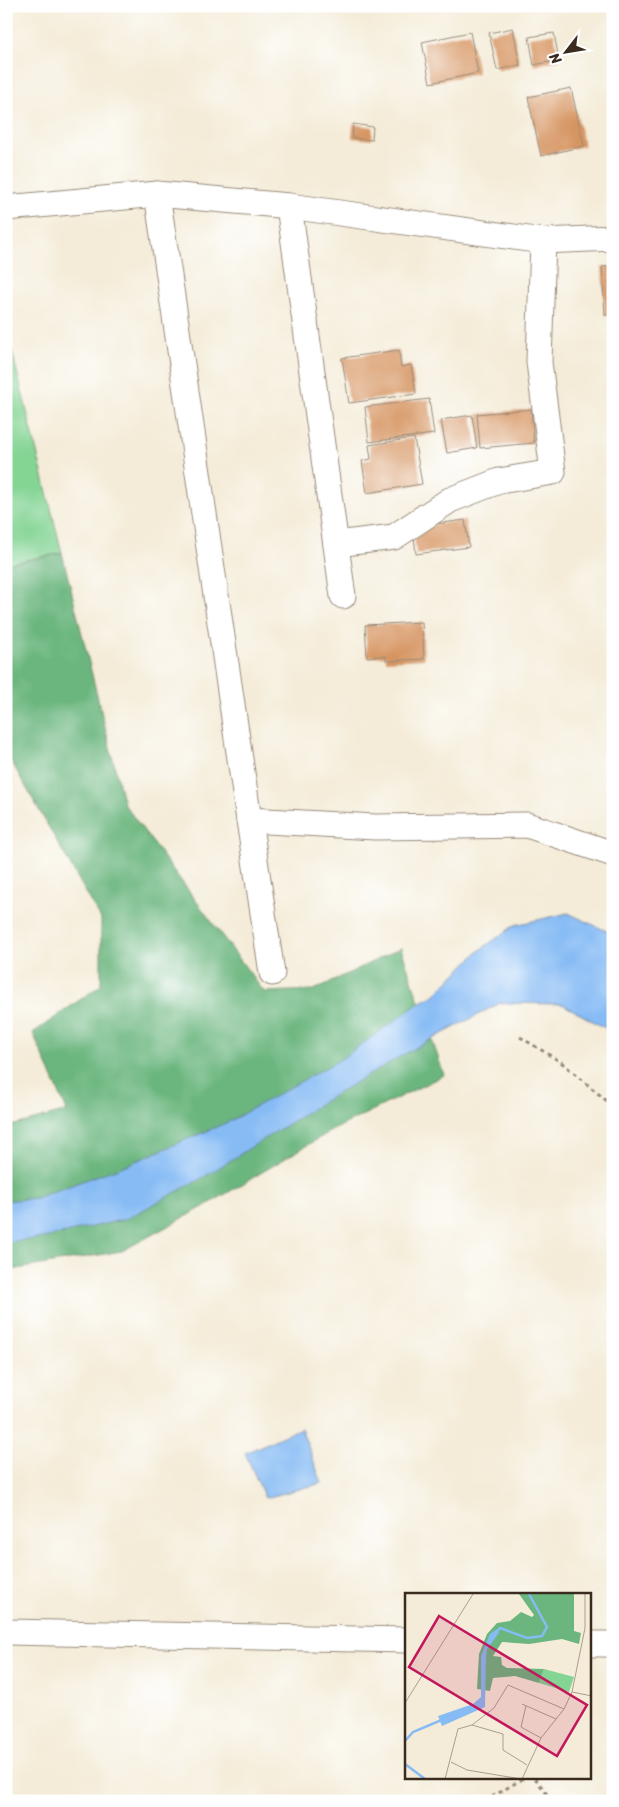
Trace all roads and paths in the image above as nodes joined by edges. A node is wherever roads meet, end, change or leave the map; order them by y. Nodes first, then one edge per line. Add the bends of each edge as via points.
1 (157, 194) junction
2 (289, 206) junction
3 (6, 208) edge
4 (613, 238) edge
5 (543, 241) junction
6 (336, 544) junction
7 (343, 596) dead end
8 (250, 820) junction
9 (613, 854) edge
10 (272, 973) dead end
11 (520, 1037) dead end
12 (613, 1106) edge
13 (6, 1632) edge
14 (405, 1640) edge
15 (592, 1644) edge
16 (613, 1644) edge
17 (521, 1780) edge
18 (536, 1780) edge
19 (485, 1801) edge
20 (552, 1801) edge

1 - 2 street
1 - 3 street
1 - 8 street
2 - 5 street
2 - 6 street
4 - 5 street
5 - 6 street via 539,362 553,472 499,481 450,500 394,537
6 - 7 street
8 - 9 street via 375,827 527,825
8 - 10 street
11 - 12 path via 561,1062
13 - 14 street
15 - 16 street
17 - 19 path
18 - 20 path

